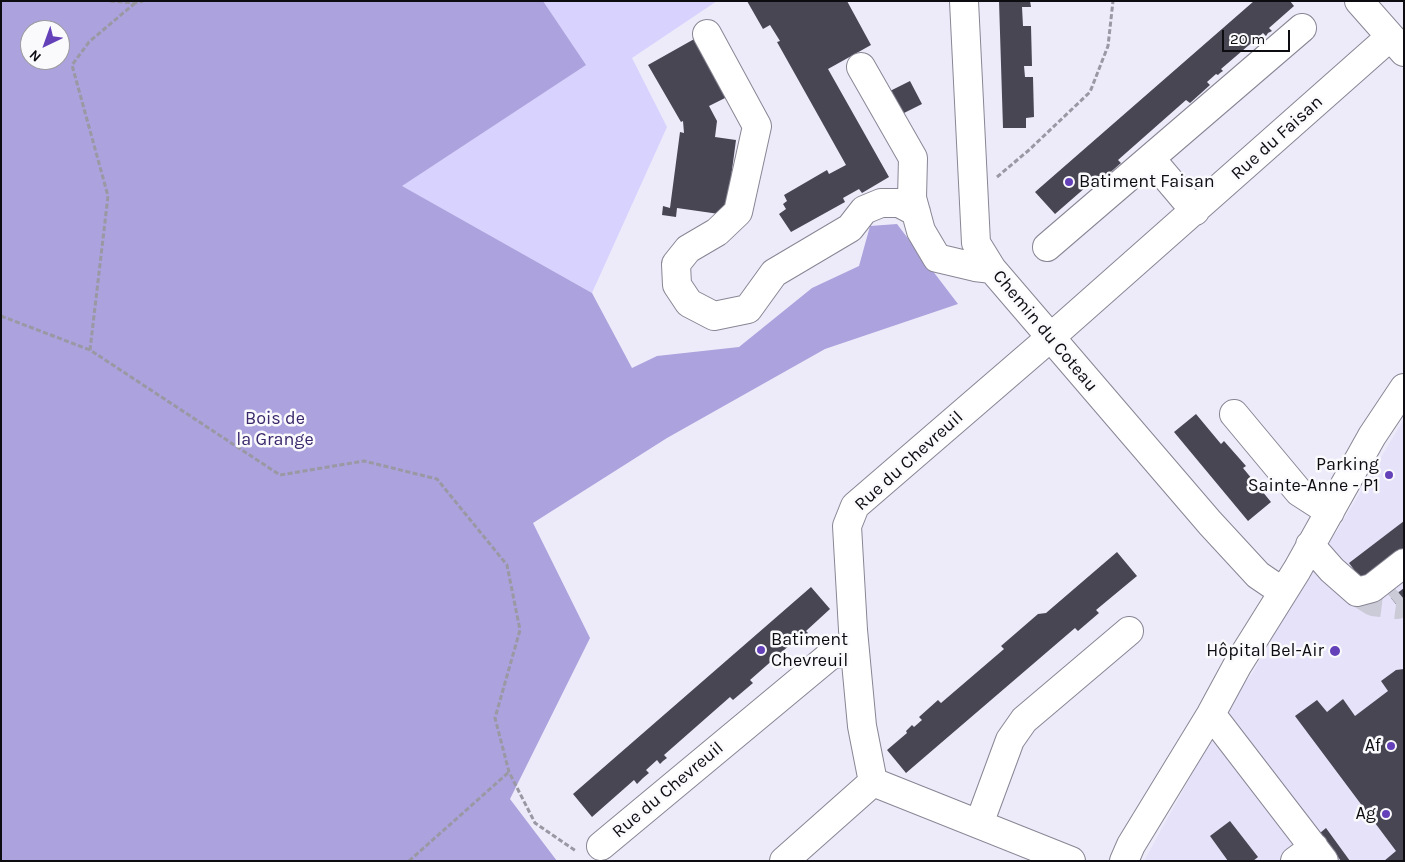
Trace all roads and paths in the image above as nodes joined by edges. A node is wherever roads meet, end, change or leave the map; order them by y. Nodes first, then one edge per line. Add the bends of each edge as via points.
1 (110, 1) edge
2 (143, 1) edge
3 (964, 1) edge
4 (1113, 1) edge
5 (1359, 1) edge
6 (135, 3) junction
7 (1302, 28) dead end
8 (707, 34) dead end
9 (1397, 44) edge
10 (861, 67) dead end
11 (1150, 159) junction
12 (994, 180) dead end
13 (1195, 211) junction
14 (916, 212) junction
15 (1047, 247) dead end
16 (992, 269) junction
17 (1, 316) edge
18 (1050, 337) junction
19 (90, 350) junction
20 (1404, 388) edge
21 (1234, 414) dead end
22 (1330, 512) junction
23 (1310, 545) junction
24 (1404, 563) edge
25 (1284, 592) junction
26 (1129, 631) dead end
27 (855, 653) junction
28 (1212, 714) junction
29 (509, 772) junction
30 (874, 782) junction
31 (979, 824) junction
32 (601, 846) joint
33 (1311, 856) edge
34 (409, 861) edge
35 (784, 861) edge
36 (1071, 861) edge
37 (1124, 861) edge

1 - 6 path
2 - 6 path
3 - 16 street, Chemin du Coteau via 976,243
4 - 12 path via 1108,46 1090,92
5 - 9 street
6 - 19 path via 89,42 72,65 108,196
7 - 11 street
8 - 14 street via 757,126 738,212 717,232 688,249 676,264 677,285 689,303 714,316 748,309 774,273 850,228 864,210 881,203 899,203
9 - 13 street, Rue du Faisan
10 - 14 street via 912,158 912,198
11 - 13 street
11 - 15 street
13 - 18 street, Rue du Faisan
14 - 16 street via 921,231 937,258
16 - 18 street, Chemin du Coteau
17 - 19 path
18 - 25 street, Chemin du Coteau via 1210,523 1258,575
18 - 27 street, Rue du Chevreuil via 855,506 847,526
19 - 29 path via 280,475 364,461 437,479 507,565 520,630 495,718
20 - 22 street via 1372,436
21 - 22 street via 1300,492
22 - 23 street
23 - 24 street via 1358,592 1372,588
23 - 25 street
25 - 28 street via 1237,666
26 - 31 street via 1024,720 1010,740
27 - 30 street, Rue du Chevreuil via 862,726
27 - 32 street, Rue du Chevreuil via 832,654
28 - 33 street
28 - 37 street
29 - 32 path via 535,823 577,851
29 - 34 path
30 - 31 street
30 - 35 street
31 - 36 street

